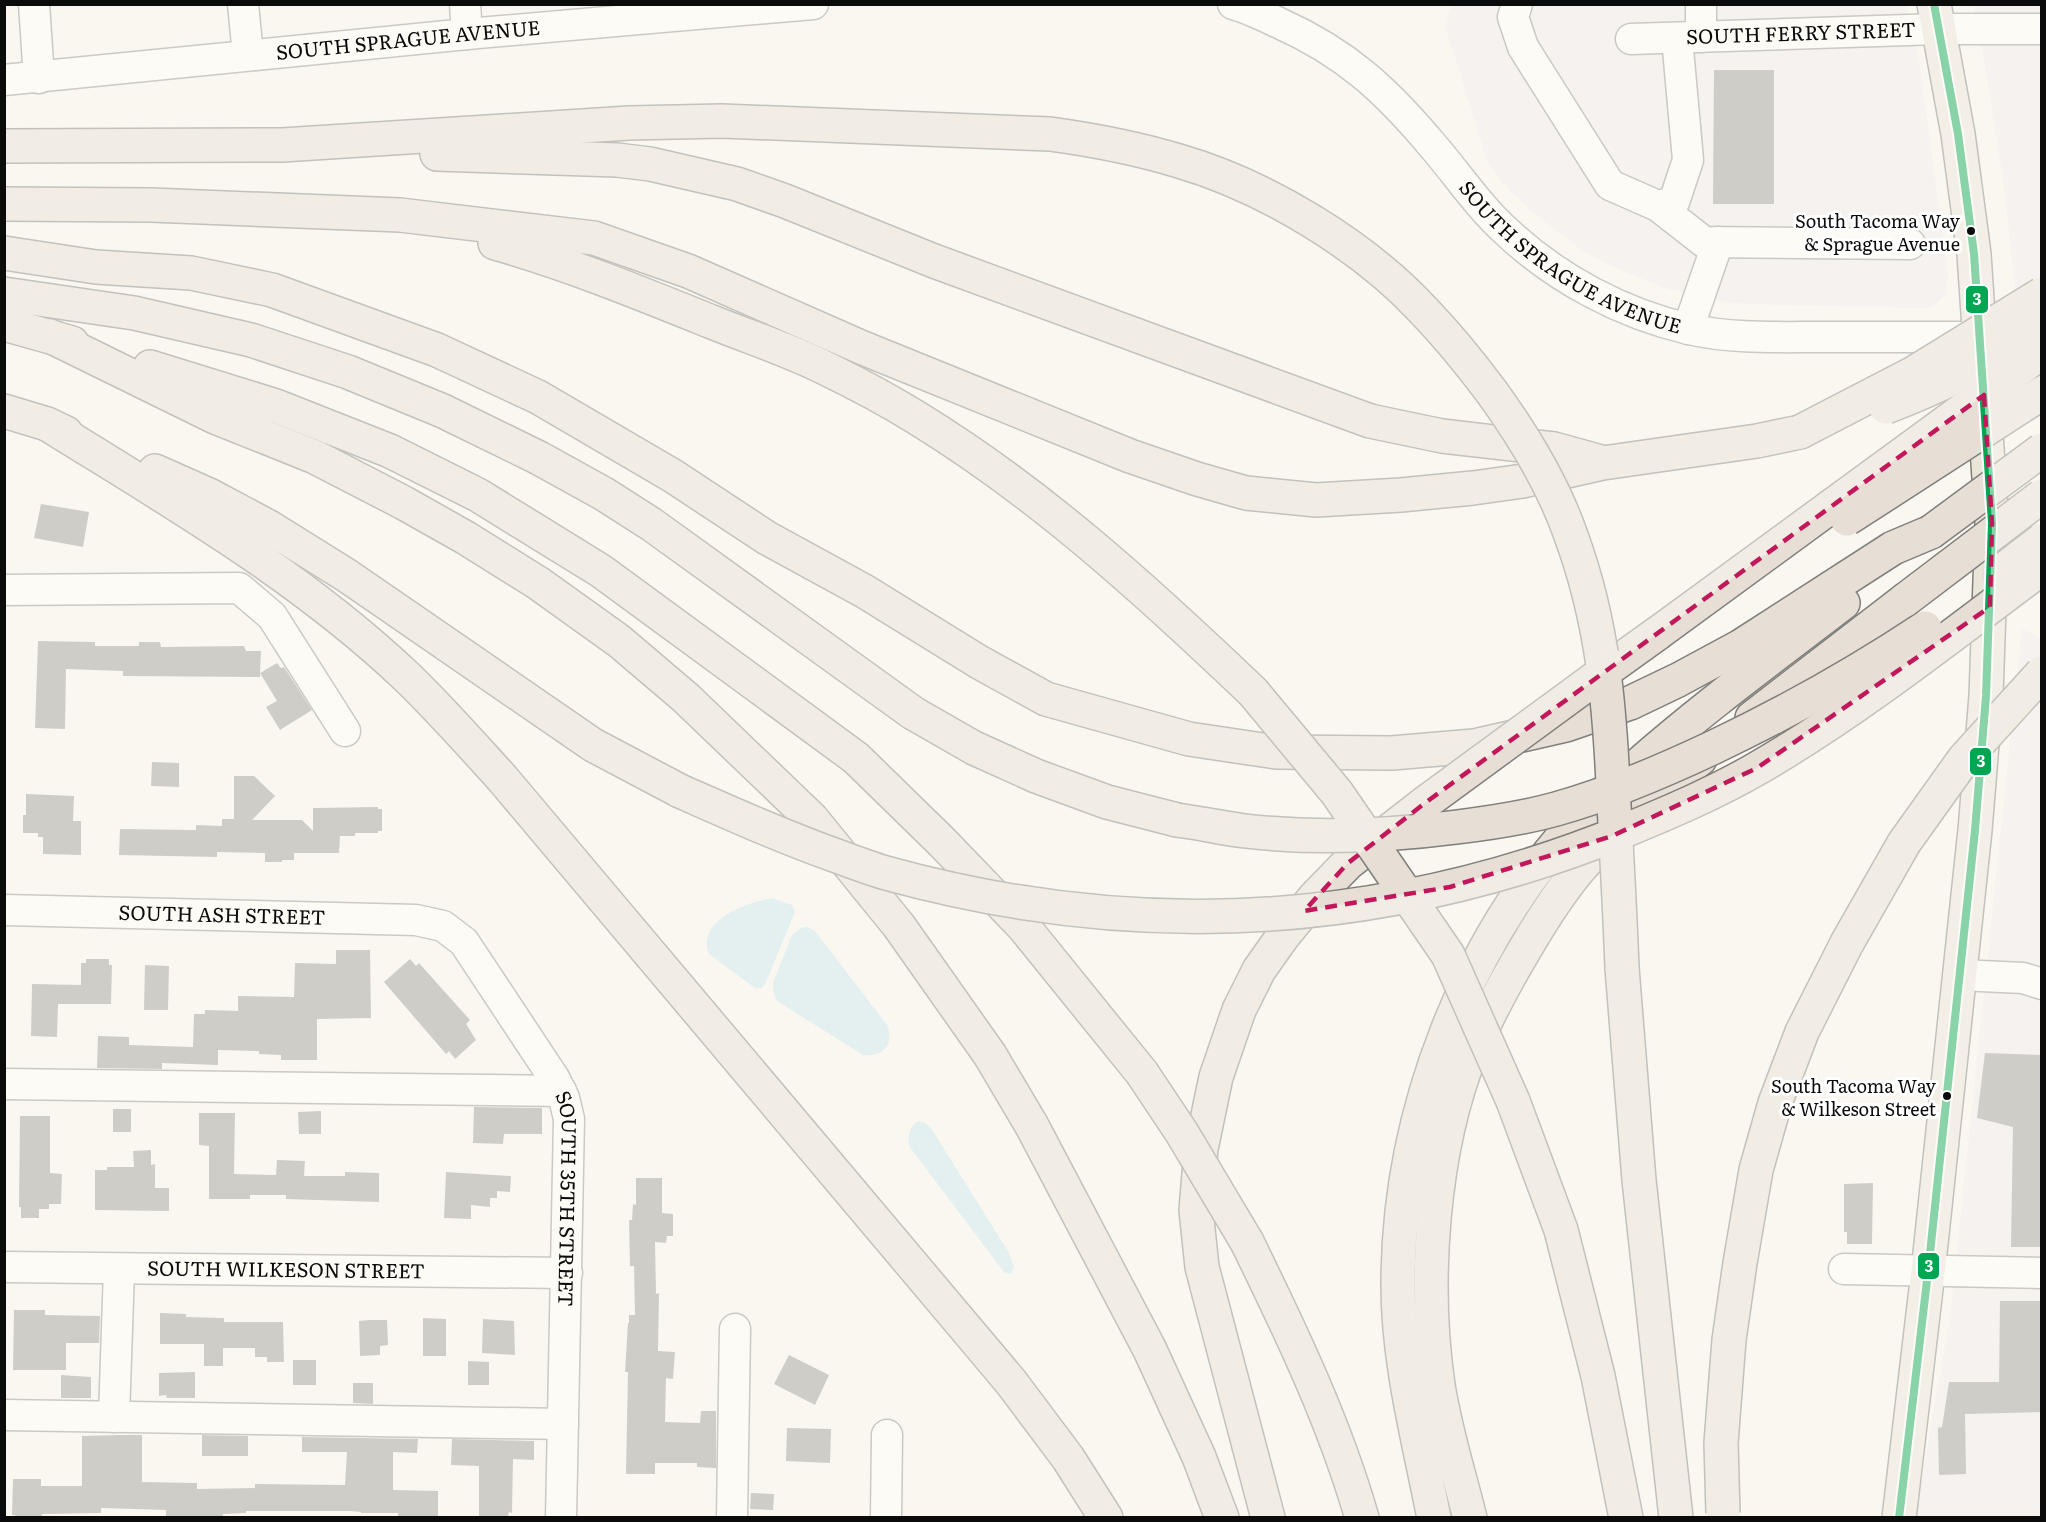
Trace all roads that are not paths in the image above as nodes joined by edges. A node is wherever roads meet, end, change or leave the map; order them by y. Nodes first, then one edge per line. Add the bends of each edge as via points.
1 (34, 4) edge
2 (243, 4) edge
3 (813, 4) edge
4 (1233, 4) edge
5 (1518, 4) edge
6 (1701, 4) edge
7 (602, 14) edge
8 (1937, 17) edge
9 (466, 19) edge
10 (2042, 29) edge
11 (1702, 37) junction
12 (1631, 39) dead end
13 (248, 55) junction
14 (39, 78) junction
15 (4, 80) edge
16 (282, 145) junction
17 (4, 146) edge
18 (4, 204) edge
19 (1658, 206) junction
20 (400, 215) junction
21 (1719, 242) junction
22 (1910, 244) dead end
23 (4, 253) edge
24 (4, 294) edge
25 (2042, 294) edge
26 (4, 324) edge
27 (2042, 327) edge
28 (1688, 329) junction
29 (50, 336) junction
30 (1979, 337) junction
31 (2042, 352) edge
32 (2042, 393) edge
33 (4, 411) edge
34 (47, 424) junction
35 (1800, 432) junction
36 (2042, 450) edge
37 (1603, 463) junction
38 (2042, 496) edge
39 (1931, 532) junction
40 (2042, 540) edge
41 (2042, 568) edge
42 (4, 590) edge
43 (1658, 633) junction
44 (2042, 674) edge
45 (1986, 696) junction
46 (2042, 696) edge
47 (345, 731) dead end
48 (4, 910) edge
49 (437, 923) joint
50 (1960, 975) junction
51 (2042, 984) edge
52 (4, 1084) edge
53 (561, 1091) junction
54 (4, 1268) edge
55 (119, 1269) junction
56 (1844, 1269) dead end
57 (1928, 1272) junction
58 (567, 1273) junction
59 (2042, 1273) edge
60 (735, 1329) dead end
61 (4, 1415) edge
62 (114, 1417) junction
63 (563, 1424) junction
64 (887, 1435) dead end
65 (1723, 1516) edge
66 (561, 1518) edge
67 (732, 1518) edge
68 (886, 1518) edge
69 (1106, 1518) edge
70 (1222, 1518) edge
71 (1268, 1518) edge
72 (1362, 1518) edge
73 (1434, 1518) edge
74 (1470, 1518) edge
75 (1626, 1518) edge
76 (1676, 1518) edge
77 (1899, 1518) edge

1 - 14 street
2 - 13 street
3 - 7 street, SOUTH SPRAGUE AVENUE
4 - 28 street, SOUTH SPRAGUE AVENUE via 1320,44 1369,77 1406,113 1506,232 1534,255 1598,295
5 - 19 street via 1513,17 1523,47 1610,185
6 - 11 street
7 - 9 street, SOUTH SPRAGUE AVENUE
8 - 10 street, SOUTH FERRY STREET
8 - 11 street, SOUTH FERRY STREET
8 - 30 main road via 1973,243
9 - 13 street, SOUTH SPRAGUE AVENUE
11 - 12 street, SOUTH FERRY STREET
11 - 19 street via 1688,160 1674,202
13 - 14 street, SOUTH SPRAGUE AVENUE
14 - 15 street, SOUTH SPRAGUE AVENUE
16 - 17 highway
16 - 37 highway via 617,160 737,184 934,261 1370,421 1442,436 1554,448
16 - 76 highway, bridge via 629,123 722,121 1050,134 1128,147 1216,174 1305,217 1347,244 1423,309 1491,391 1524,439 1553,493 1590,596 1602,651 1609,705 1622,968 1639,1180
18 - 20 highway via 151,205
19 - 21 street via 1704,242
20 - 37 highway via 594,238 688,272 1130,456 1246,493 1316,500 1401,495 1523,481
20 - 75 highway, bridge via 547,258 613,282 824,367 906,412 991,467 1079,534 1253,692 1337,793 1448,955 1513,1101 1562,1230 1598,1376
21 - 22 street
21 - 28 street
23 - 39 highway via 96,267 191,273 272,290 437,350 538,397 673,476 767,538 1046,699 1189,739 1276,752 1392,753 1474,746 1566,725 1630,703 1678,680 1741,646 1893,548
24 - 40 highway, bridge via 135,313 251,340 348,372 442,411 604,494 913,712 974,748 1107,802 1244,831 1314,836 1414,832 1497,821 1604,795 1749,730 1879,659 1941,618
25 - 35 highway, bridge via 1912,374
26 - 29 highway
27 - 35 highway, bridge via 1925,392 1866,415
28 - 30 street, SOUTH SPRAGUE AVENUE via 1730,336
29 - 70 highway via 215,417 315,457 466,538 538,583 619,641 686,698 813,819 899,926 990,1055 1032,1126 1150,1350
29 - 72 highway, bridge via 276,406 390,451 478,495 601,571 856,758 1023,926 1142,1073 1182,1133 1247,1242 1304,1357 1347,1466
30 - 45 main road via 1992,523
31 - 43 highway, bridge
32 - 43 highway, bridge via 1890,493
33 - 34 highway
34 - 41 highway, bridge via 209,495 269,527 346,575 593,745 680,792 779,835 882,872 1030,905 1147,916 1283,913 1367,904 1450,887 1577,850 1697,800 1757,768 1835,719
34 - 69 highway via 189,512 301,590 407,677 454,725 1011,1382 1068,1458
35 - 37 highway
36 - 39 highway, bridge
38 - 74 highway, bridge via 1632,815 1581,866 1548,910 1492,1008 1471,1054 1446,1138 1432,1285 1438,1385
39 - 73 highway via 1680,729 1586,811 1552,849 1500,925 1458,1002 1422,1103 1409,1162 1401,1228 1401,1342
42 - 47 street via 239,588 272,616
43 - 71 highway, bridge via 1347,863 1283,936 1259,970 1239,1010 1216,1077 1201,1149 1196,1210 1202,1267
44 - 65 highway, bridge via 1964,759 1904,843 1802,1032 1775,1103 1756,1170 1729,1340 1721,1443
45 - 46 street
45 - 50 main road
48 - 49 street, SOUTH ASH STREET via 394,918
49 - 53 street, SOUTH 35TH STREET via 451,930 469,948
50 - 51 street via 2023,978
50 - 57 main road
52 - 53 street
53 - 58 street, SOUTH 35TH STREET via 570,1134
54 - 55 street, SOUTH WILKESON STREET
55 - 58 street, SOUTH WILKESON STREET
55 - 62 street
56 - 57 street
57 - 59 street
57 - 77 main road
58 - 63 street, SOUTH 35TH STREET
60 - 67 street
61 - 62 street
62 - 63 street
63 - 66 street, SOUTH 35TH STREET
64 - 68 street

